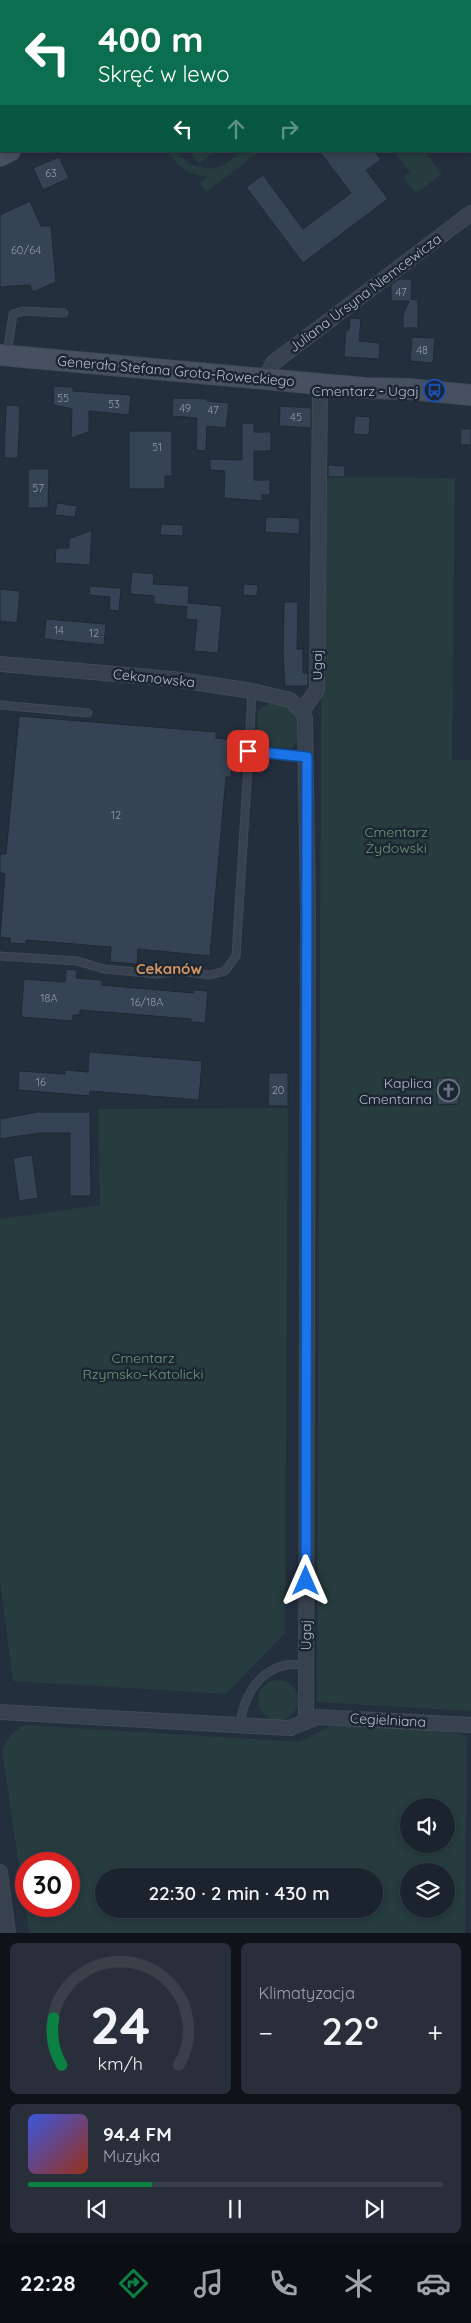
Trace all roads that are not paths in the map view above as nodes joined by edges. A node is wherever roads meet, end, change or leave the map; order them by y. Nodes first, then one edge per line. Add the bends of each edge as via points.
1 (471, 213) edge
2 (64, 313) dead end
3 (3, 355) edge
4 (265, 379) junction
5 (320, 384) junction
6 (471, 395) edge
7 (0, 664) edge
8 (252, 691) junction
9 (0, 705) edge
10 (302, 711) junction
11 (88, 713) dead end
12 (248, 751) junction
13 (307, 757) junction
14 (0, 956) edge
15 (305, 1664) junction
16 (0, 1712) edge
17 (306, 1722) junction
18 (471, 1724) edge
19 (240, 1726) junction
20 (0, 1872) edge
21 (8, 1933) edge

1 - 4 street, Juliana Ursyna Niemcewicza via 273,363
2 - 3 lane via 23,311 12,314
3 - 4 street, Generała Stefana Grota-Roweckiego
4 - 5 street, Generała Stefana Grota-Roweckiego
5 - 6 street, Generała Stefana Grota-Roweckiego
5 - 10 street, Ugaj via 317,690
7 - 8 street, Cekanowska via 173,679
8 - 10 street, Cekanowska via 282,697
8 - 12 lane
9 - 11 lane
10 - 13 street, Ugaj via 307,728
12 - 13 lane
12 - 14 lane via 236,956 225,970 210,974 179,971 157,974 104,969 76,961
13 - 15 street, Ugaj
15 - 17 street, Ugaj
15 - 19 lane via 286,1665 266,1676 250,1691
16 - 19 street, Cegielniana
17 - 18 street, Cegielniana via 317,1717
17 - 19 street, Cegielniana via 290,1728
20 - 21 street

